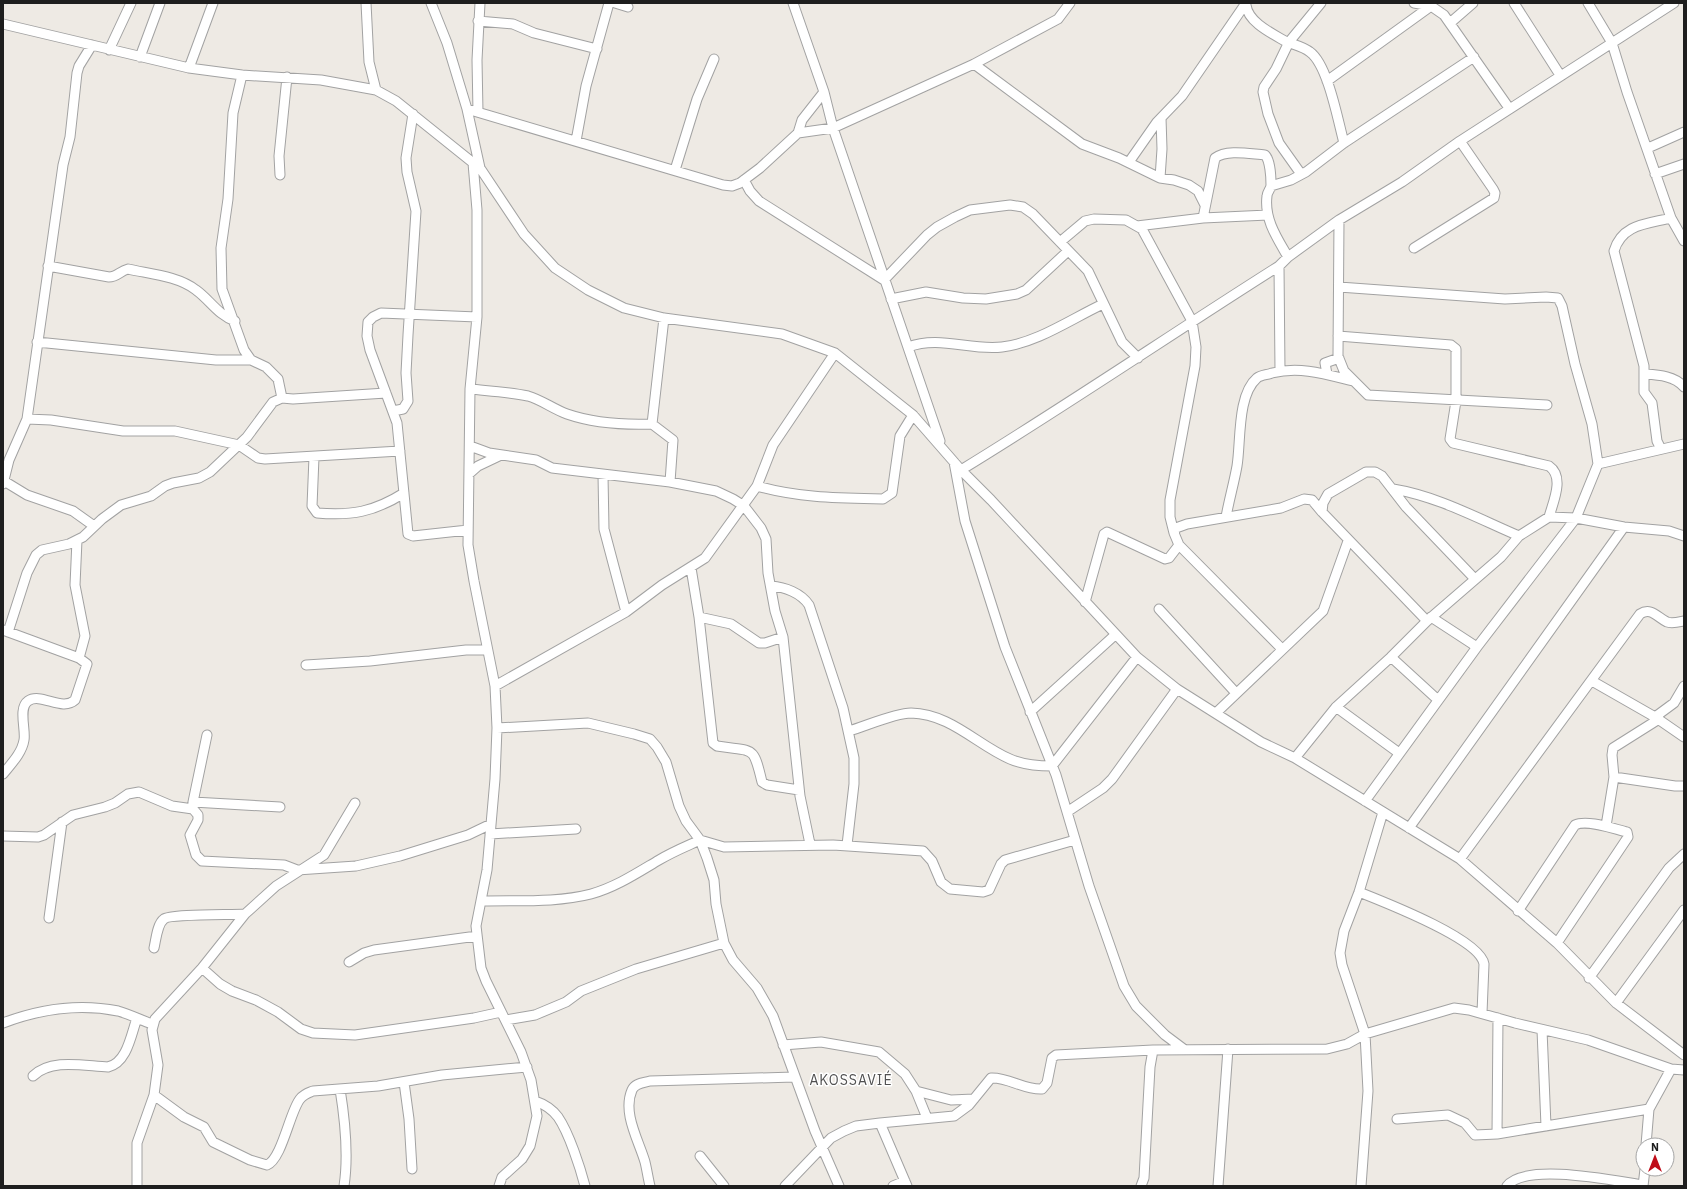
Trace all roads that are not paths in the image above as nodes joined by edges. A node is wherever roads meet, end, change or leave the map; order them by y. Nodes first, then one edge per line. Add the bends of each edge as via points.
1 (131, 3) edge
2 (160, 3) edge
3 (213, 3) edge
4 (366, 3) edge
5 (431, 3) edge
6 (480, 3) edge
7 (609, 3) edge
8 (616, 3) edge
9 (793, 3) edge
10 (1070, 3) edge
11 (1321, 3) edge
12 (1414, 3) edge
13 (1473, 3) edge
14 (1514, 3) edge
15 (1588, 3) edge
16 (1674, 3) edge
17 (1246, 4) edge
18 (628, 6) dead end
19 (1431, 6) junction
20 (478, 21) junction
21 (1450, 23) junction
22 (3, 24) edge
23 (1289, 42) junction
24 (1612, 43) junction
25 (92, 45) junction
26 (597, 49) junction
27 (109, 50) junction
28 (140, 57) junction
29 (1474, 57) junction
30 (714, 59) dead end
31 (974, 64) junction
32 (189, 68) junction
33 (242, 75) junction
34 (1560, 75) junction
35 (287, 77) junction
36 (1327, 81) junction
37 (376, 90) junction
38 (824, 92) junction
39 (1510, 108) junction
40 (467, 109) junction
41 (478, 112) junction
42 (413, 114) junction
43 (1161, 118) junction
44 (833, 128) junction
45 (1684, 132) edge
46 (798, 133) junction
47 (576, 141) junction
48 (1460, 141) junction
49 (1344, 143) junction
50 (1648, 148) junction
51 (1129, 162) junction
52 (1684, 164) edge
53 (476, 165) junction
54 (676, 170) junction
55 (280, 174) dead end
56 (1302, 174) junction
57 (1655, 174) junction
58 (1160, 178) junction
59 (744, 180) junction
60 (1271, 186) junction
61 (1205, 205) junction
62 (1268, 215) junction
63 (1203, 218) junction
64 (1671, 218) junction
65 (1339, 220) junction
66 (1137, 226) junction
67 (1684, 241) edge
68 (1060, 242) junction
69 (1414, 248) dead end
70 (1068, 251) junction
71 (1288, 257) junction
72 (48, 266) junction
73 (1279, 266) junction
74 (884, 280) junction
75 (1339, 287) junction
76 (891, 299) junction
77 (1103, 304) junction
78 (410, 314) junction
79 (477, 317) junction
80 (664, 318) junction
81 (234, 321) junction
82 (1192, 321) junction
83 (1338, 336) junction
84 (37, 342) junction
85 (908, 347) junction
86 (835, 353) junction
87 (1138, 358) junction
88 (1339, 358) junction
89 (251, 360) junction
90 (1280, 371) junction
91 (1327, 374) junction
92 (1645, 374) junction
93 (1353, 381) junction
94 (1684, 388) edge
95 (470, 389) junction
96 (386, 392) junction
97 (282, 398) junction
98 (1456, 401) junction
99 (1547, 405) dead end
100 (393, 411) junction
101 (913, 415) junction
102 (27, 419) junction
103 (652, 424) junction
104 (1684, 444) edge
105 (239, 445) junction
106 (470, 446) junction
107 (942, 446) junction
108 (1661, 449) junction
109 (400, 451) junction
110 (500, 455) junction
111 (314, 457) junction
112 (6, 459) edge
113 (953, 461) junction
114 (1598, 464) junction
115 (961, 470) junction
116 (469, 474) junction
117 (603, 475) junction
118 (4, 482) edge
119 (670, 482) junction
120 (757, 486) junction
121 (1393, 488) junction
122 (404, 493) junction
123 (744, 506) junction
124 (1322, 512) junction
125 (1226, 517) junction
126 (1549, 517) junction
127 (1576, 518) junction
128 (94, 526) junction
129 (1624, 527) junction
130 (468, 530) junction
131 (1174, 533) junction
132 (1520, 536) junction
133 (1684, 536) edge
134 (77, 540) junction
135 (1348, 541) junction
136 (1178, 545) junction
137 (691, 568) junction
138 (1474, 578) junction
139 (771, 586) junction
140 (1086, 602) junction
141 (1159, 609) dead end
142 (626, 612) junction
143 (699, 617) junction
144 (1429, 619) junction
145 (1684, 621) edge
146 (5, 631) edge
147 (1116, 635) junction
148 (783, 636) junction
149 (1476, 647) junction
150 (1282, 649) junction
151 (487, 650) junction
152 (1137, 657) junction
153 (1391, 657) junction
154 (80, 658) junction
155 (306, 665) dead end
156 (1592, 681) junction
157 (496, 686) junction
158 (1684, 686) edge
159 (1177, 689) junction
160 (1236, 693) junction
161 (1438, 700) junction
162 (1336, 707) junction
163 (1030, 712) junction
164 (1217, 712) junction
165 (1657, 718) junction
166 (497, 728) junction
167 (849, 730) junction
168 (207, 735) dead end
169 (1684, 737) edge
170 (1399, 753) junction
171 (1295, 758) junction
172 (1052, 766) junction
173 (3, 774) edge
174 (1614, 777) junction
175 (1684, 786) edge
176 (799, 790) junction
177 (1364, 801) junction
178 (355, 802) dead end
179 (193, 805) junction
180 (280, 806) dead end
181 (1066, 812) junction
182 (1383, 812) junction
183 (62, 822) junction
184 (1606, 826) junction
185 (1409, 828) junction
186 (491, 829) junction
187 (576, 829) dead end
188 (3, 836) edge
189 (700, 840) junction
190 (1075, 840) junction
191 (810, 844) junction
192 (847, 845) junction
193 (1684, 854) edge
194 (1460, 859) junction
195 (297, 870) junction
196 (1359, 892) junction
197 (482, 901) junction
198 (1684, 910) edge
199 (1518, 911) junction
200 (245, 914) junction
201 (48, 918) dead end
202 (477, 936) junction
203 (724, 943) junction
204 (1557, 943) junction
205 (154, 948) dead end
206 (349, 962) dead end
207 (202, 968) junction
208 (1589, 978) junction
209 (1616, 1003) junction
210 (501, 1012) junction
211 (1482, 1013) junction
212 (137, 1018) junction
213 (1498, 1018) junction
214 (506, 1020) junction
215 (3, 1023) edge
216 (152, 1024) junction
217 (1542, 1030) junction
218 (1365, 1034) junction
219 (784, 1045) junction
220 (1228, 1049) junction
221 (1153, 1050) junction
222 (1185, 1050) junction
223 (1684, 1055) edge
224 (527, 1068) junction
225 (1671, 1070) junction
226 (1684, 1070) edge
227 (32, 1076) dead end
228 (794, 1077) junction
229 (404, 1082) junction
230 (340, 1089) junction
231 (916, 1091) junction
232 (154, 1095) junction
233 (974, 1099) junction
234 (535, 1101) junction
235 (1649, 1109) junction
236 (927, 1118) junction
237 (1397, 1119) dead end
238 (880, 1123) junction
239 (1546, 1126) junction
240 (1497, 1134) junction
241 (1647, 1137) edge
242 (822, 1147) junction
243 (700, 1156) dead end
244 (412, 1169) dead end
245 (1606, 1183) edge
246 (906, 1184) edge
247 (1643, 1185) edge
248 (137, 1186) edge
249 (344, 1186) edge
250 (499, 1186) edge
251 (585, 1186) edge
252 (650, 1186) edge
253 (724, 1186) edge
254 (785, 1186) edge
255 (839, 1186) edge
256 (893, 1186) edge
257 (1141, 1186) edge
258 (1218, 1186) edge
259 (1361, 1186) edge
260 (1507, 1186) edge

1 - 27 street
2 - 28 street
3 - 32 street
4 - 37 street via 369,62
5 - 40 street
6 - 20 street
7 - 26 street
8 - 18 street
9 - 38 street
10 - 31 street via 1058,19
11 - 23 street
12 - 19 street
13 - 21 street
14 - 34 street
15 - 24 street
16 - 24 street
17 - 23 street via 1251,18
17 - 43 street via 1182,96
19 - 21 street
19 - 36 street
20 - 26 street via 513,24 534,33
20 - 41 street
21 - 29 street
22 - 25 street
23 - 36 street via 1312,53 1319,61
23 - 56 street via 1263,92 1279,143
24 - 34 street
24 - 50 street
25 - 27 street
25 - 72 street via 77,73 70,137 63,165
26 - 47 street via 586,86
27 - 28 street
28 - 32 street
29 - 39 street
29 - 49 street
30 - 54 street via 697,99
31 - 44 street
31 - 51 street via 1082,144
32 - 33 street
33 - 35 street
33 - 81 street via 233,113 228,199 221,248 222,289
34 - 39 street
35 - 37 street
35 - 55 street
36 - 49 street
37 - 42 street
38 - 44 street
38 - 46 street via 802,120
39 - 48 street
40 - 41 street
40 - 53 street
41 - 47 street
42 - 53 street
42 - 78 street via 406,158 416,211
43 - 51 street
43 - 58 street
44 - 46 street
44 - 74 street
45 - 50 street
46 - 59 street
47 - 54 street
48 - 65 street via 1402,182
48 - 69 street via 1493,189 1494,198
49 - 56 street
50 - 57 street
51 - 58 street
52 - 57 street
53 - 79 street
53 - 80 street via 524,234 555,268 588,290 624,308
54 - 59 street via 723,185 732,186
56 - 60 street
57 - 64 street
58 - 61 street via 1174,180 1194,188
59 - 74 street via 759,201
60 - 61 street via 1265,155 1220,154 1213,163
60 - 62 street via 1266,195
61 - 63 street
62 - 63 street
62 - 71 street via 1272,230
63 - 66 street
64 - 67 street
64 - 92 street via 1632,228 1617,240 1614,251
65 - 71 street
65 - 75 street
66 - 68 street via 1115,218 1094,219 1085,221
66 - 82 street via 1142,229
68 - 70 street
68 - 74 street via 1023,207 1010,205 970,210 937,227
70 - 76 street via 1026,290 1017,294 986,299 926,292
70 - 77 street via 1088,271
71 - 73 street
72 - 81 street via 109,278 128,269 168,278 196,289 220,314
72 - 84 street
73 - 82 street
73 - 90 street
74 - 76 street
75 - 83 street
75 - 114 street via 1505,299 1558,298 1592,424
76 - 85 street
77 - 85 street via 1048,333 1002,347 952,342 916,344
77 - 87 street via 1122,342
78 - 79 street
78 - 96 street via 381,313 368,322 370,350
78 - 100 street via 406,373 408,401 403,409
79 - 95 street
80 - 86 street via 782,334
80 - 103 street
81 - 89 street via 244,350
82 - 87 street
82 - 131 street via 1196,347 1195,366 1170,500 1170,517
83 - 88 street
83 - 98 street via 1450,345 1456,350
84 - 89 street via 216,360
84 - 102 street
85 - 107 street
86 - 101 street
86 - 120 street via 773,445
87 - 115 street
88 - 91 street via 1325,363
88 - 93 street via 1344,371
89 - 97 street via 266,367 278,379
90 - 91 street via 1317,371
90 - 125 street via 1259,377 1250,388 1243,411 1237,466
91 - 93 street
92 - 94 street via 1671,378
92 - 108 street via 1644,392 1652,403 1657,441
93 - 98 street via 1368,395
95 - 103 street via 528,396 566,414 582,418 612,423
95 - 106 street
96 - 97 street
96 - 100 street
97 - 105 street via 273,402
98 - 99 street
98 - 126 street via 1450,439 1452,443 1554,469 1558,481
100 - 109 street
101 - 107 street
101 - 120 street via 900,436 894,483 889,497 883,499 804,496 783,494
102 - 105 street via 51,420 122,431 175,432
102 - 112 street
103 - 119 street via 673,440
104 - 108 street
105 - 111 street via 258,458
105 - 128 street via 199,478 174,482 152,496 120,506
106 - 110 street
106 - 116 street
107 - 113 street
108 - 114 street
109 - 111 street
109 - 122 street
110 - 116 street via 478,466
110 - 117 street via 536,460 552,468
111 - 122 street via 312,506 316,513 368,511
112 - 118 street
113 - 115 street
113 - 163 street via 965,521 1005,647
114 - 127 street
115 - 140 street
116 - 130 street
117 - 119 street
117 - 142 street via 604,529
118 - 128 street via 27,495 73,512
119 - 123 street via 716,491
120 - 123 street
121 - 124 street via 1382,476 1366,472 1328,494
121 - 132 street via 1411,492
121 - 138 street via 1406,507
122 - 130 street via 408,534 413,536
123 - 137 street via 705,558
123 - 139 street via 766,539
124 - 125 street via 1308,499 1281,508
124 - 135 street
125 - 131 street via 1187,524 1176,528
126 - 127 street
126 - 132 street
127 - 129 street
127 - 149 street
128 - 134 street
129 - 133 street via 1669,531
129 - 185 street
130 - 151 street via 474,581
131 - 136 street
132 - 138 street via 1502,556
134 - 146 street via 42,550 36,555
134 - 154 street via 76,585 85,636
135 - 144 street
135 - 150 street via 1323,611
136 - 140 street via 1169,558 1165,559 1108,532 1104,534
136 - 150 street
137 - 142 street via 662,585
137 - 143 street
138 - 144 street
139 - 148 street
139 - 167 street via 791,591 801,596 809,605
140 - 147 street
141 - 160 street
142 - 157 street
143 - 148 street via 731,624 759,643
143 - 176 street via 713,743 717,746 750,751 755,755 762,782 767,785
144 - 149 street
144 - 153 street
145 - 156 street via 1669,622 1653,612 1645,611 1640,614
146 - 154 street
147 - 152 street
147 - 163 street
148 - 176 street
149 - 161 street
150 - 160 street
151 - 155 street
151 - 157 street
152 - 159 street
152 - 172 street
153 - 161 street
153 - 162 street
154 - 173 street via 87,664 76,700 66,704 30,699 26,703 21,749
156 - 165 street
156 - 194 street
157 - 166 street
158 - 165 street via 1681,694
159 - 164 street
159 - 181 street via 1112,779 1103,788
160 - 164 street
161 - 170 street
162 - 170 street
162 - 171 street
163 - 172 street
164 - 171 street via 1261,742
165 - 169 street
165 - 174 street via 1613,748
166 - 186 street via 496,779
166 - 189 street via 588,723 650,739 666,762 679,806
167 - 172 street via 910,713 927,715 945,721 1011,760 1032,766
167 - 192 street via 854,758 854,784
168 - 179 street
170 - 177 street
171 - 177 street
172 - 181 street
174 - 175 street
174 - 184 street
176 - 191 street
177 - 182 street
178 - 195 street via 324,855
179 - 180 street
179 - 183 street via 172,806 139,792 133,792 115,803 74,815
179 - 195 street via 198,820 190,835 196,855 202,861 284,865
181 - 190 street
182 - 185 street
182 - 196 street
183 - 188 street via 38,837
183 - 201 street
184 - 199 street via 1582,823 1575,825
184 - 204 street via 1627,832 1628,837
185 - 194 street
186 - 187 street
186 - 195 street via 380,861
186 - 197 street
189 - 191 street via 724,847
189 - 197 street via 610,888 591,894 555,900
189 - 203 street via 714,880
190 - 192 street via 1005,860 990,890 984,892 950,889 941,882 932,861 923,851
190 - 222 street via 1124,986 1136,1006 1165,1035
191 - 192 street
193 - 208 street via 1669,868
194 - 199 street
195 - 200 street
196 - 211 street via 1451,934 1476,950 1483,957 1484,964
196 - 218 street via 1344,931 1340,953
197 - 202 street via 478,914
198 - 209 street
199 - 204 street
200 - 205 street via 165,918 161,923
200 - 207 street
202 - 206 street via 374,950
202 - 210 street via 484,975
203 - 214 street via 636,970 582,991 566,1002 535,1015
203 - 219 street via 733,960 760,994 773,1016
204 - 208 street
207 - 210 street via 220,984 273,1009 301,1029 313,1033 355,1035
207 - 216 street
208 - 209 street
209 - 223 street
210 - 214 street
211 - 213 street
211 - 218 street via 1454,1008
212 - 215 street via 119,1011 92,1007 60,1008 28,1013
212 - 216 street
212 - 227 street via 126,1050 116,1065 51,1066 40,1069
213 - 217 street
213 - 240 street
214 - 224 street
216 - 232 street via 158,1065
217 - 225 street via 1588,1040
217 - 239 street
218 - 220 street via 1347,1044 1327,1049
218 - 259 street via 1368,1091
219 - 228 street
219 - 231 street via 821,1042 876,1051 905,1074
220 - 222 street
220 - 258 street
221 - 222 street
221 - 233 street via 1056,1055 1052,1058 1047,1083 1042,1089 991,1078
221 - 257 street via 1144,1178
224 - 229 street via 442,1075
224 - 234 street
225 - 226 street
225 - 235 street
228 - 242 street
228 - 252 street via 650,1081 637,1084 632,1090 630,1122 645,1161
229 - 230 street
229 - 244 street
230 - 232 street via 313,1091 299,1100 272,1161 264,1165 213,1142 204,1128
230 - 249 street via 345,1130
231 - 233 street via 951,1100
231 - 236 street
232 - 248 street via 137,1144
233 - 236 street via 954,1116
234 - 250 street via 537,1116 530,1146 522,1159 502,1177
234 - 251 street via 549,1108 558,1117
235 - 239 street
235 - 241 street
236 - 238 street
237 - 240 street via 1448,1115 1465,1123 1475,1136
238 - 242 street via 856,1126 831,1138
238 - 246 street
239 - 240 street
242 - 254 street
242 - 255 street
243 - 253 street
245 - 247 street
245 - 260 street via 1572,1175 1535,1174 1516,1179
246 - 256 street

